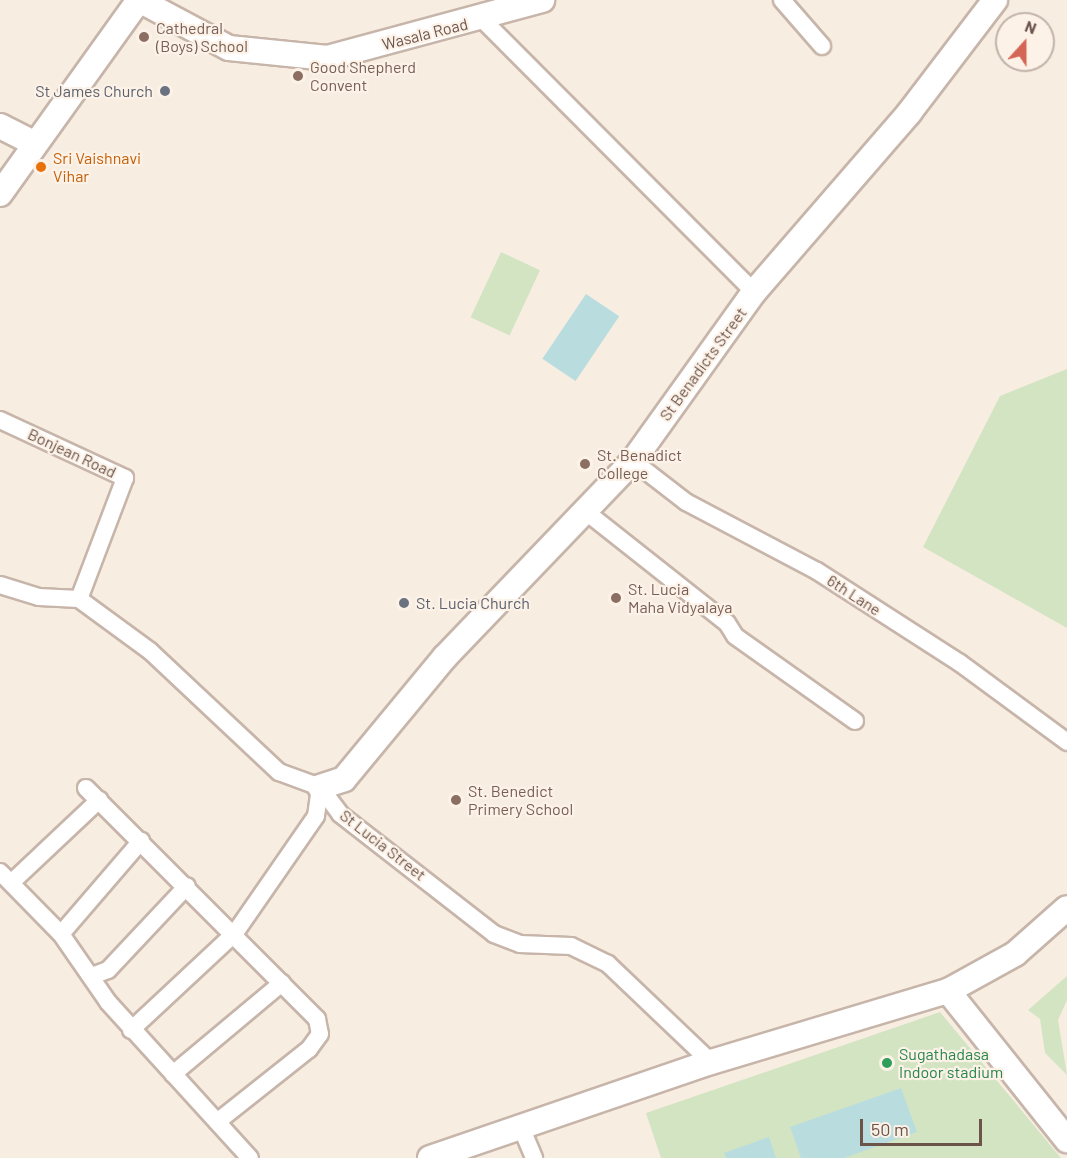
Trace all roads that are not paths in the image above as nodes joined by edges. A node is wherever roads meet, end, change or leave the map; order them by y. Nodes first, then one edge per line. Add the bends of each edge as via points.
1 (139, 0) edge
2 (542, 0) edge
3 (782, 0) edge
4 (995, 0) edge
5 (480, 10) edge
6 (822, 46) dead end
7 (0, 126) edge
8 (33, 143) junction
9 (0, 194) edge
10 (754, 292) junction
11 (0, 420) edge
12 (633, 461) junction
13 (585, 511) junction
14 (0, 585) edge
15 (79, 599) junction
16 (855, 721) dead end
17 (1067, 742) edge
18 (320, 787) junction
19 (86, 788) dead end
20 (99, 800) junction
21 (141, 841) junction
22 (6, 877) edge
23 (187, 886) junction
24 (1067, 908) edge
25 (235, 933) junction
26 (61, 934) junction
27 (92, 976) junction
28 (282, 983) junction
29 (948, 991) junction
30 (131, 1029) junction
31 (711, 1062) junction
32 (173, 1074) junction
33 (217, 1122) junction
34 (521, 1127) junction
35 (1067, 1140) edge
36 (250, 1158) edge
37 (430, 1158) edge
38 (534, 1158) edge

1 - 5 street, Wasala Road via 230,48 327,58
1 - 8 street
2 - 5 street, Wasala Road
3 - 6 street
4 - 10 street, St Benadicts Street via 909,113
5 - 10 street
7 - 8 street
8 - 9 street
10 - 12 street, St Benadicts Street
11 - 15 street, Bonjean Road via 124,478
12 - 13 street, St Benadicts Street
12 - 17 street, 6th Lane via 686,502 817,571 960,663
13 - 16 street via 728,623 735,636
13 - 18 street, St Benadicts Street via 445,657 344,779
14 - 15 street via 39,597
15 - 18 street via 150,651 279,772
18 - 25 street via 316,816
18 - 31 street, St Lucia Street via 340,814 494,934 520,944 571,946 608,964
19 - 20 street
20 - 21 street
20 - 22 street
21 - 23 street
21 - 26 street
22 - 26 street
23 - 25 street
23 - 27 street via 108,970
24 - 29 street via 1016,954
25 - 28 street
25 - 30 street
26 - 27 street
27 - 30 street
28 - 32 street
28 - 33 street via 316,1019 320,1034 309,1049
29 - 31 street
29 - 35 street
30 - 32 street
31 - 34 street
32 - 33 street
33 - 36 street
34 - 37 street
34 - 38 street

